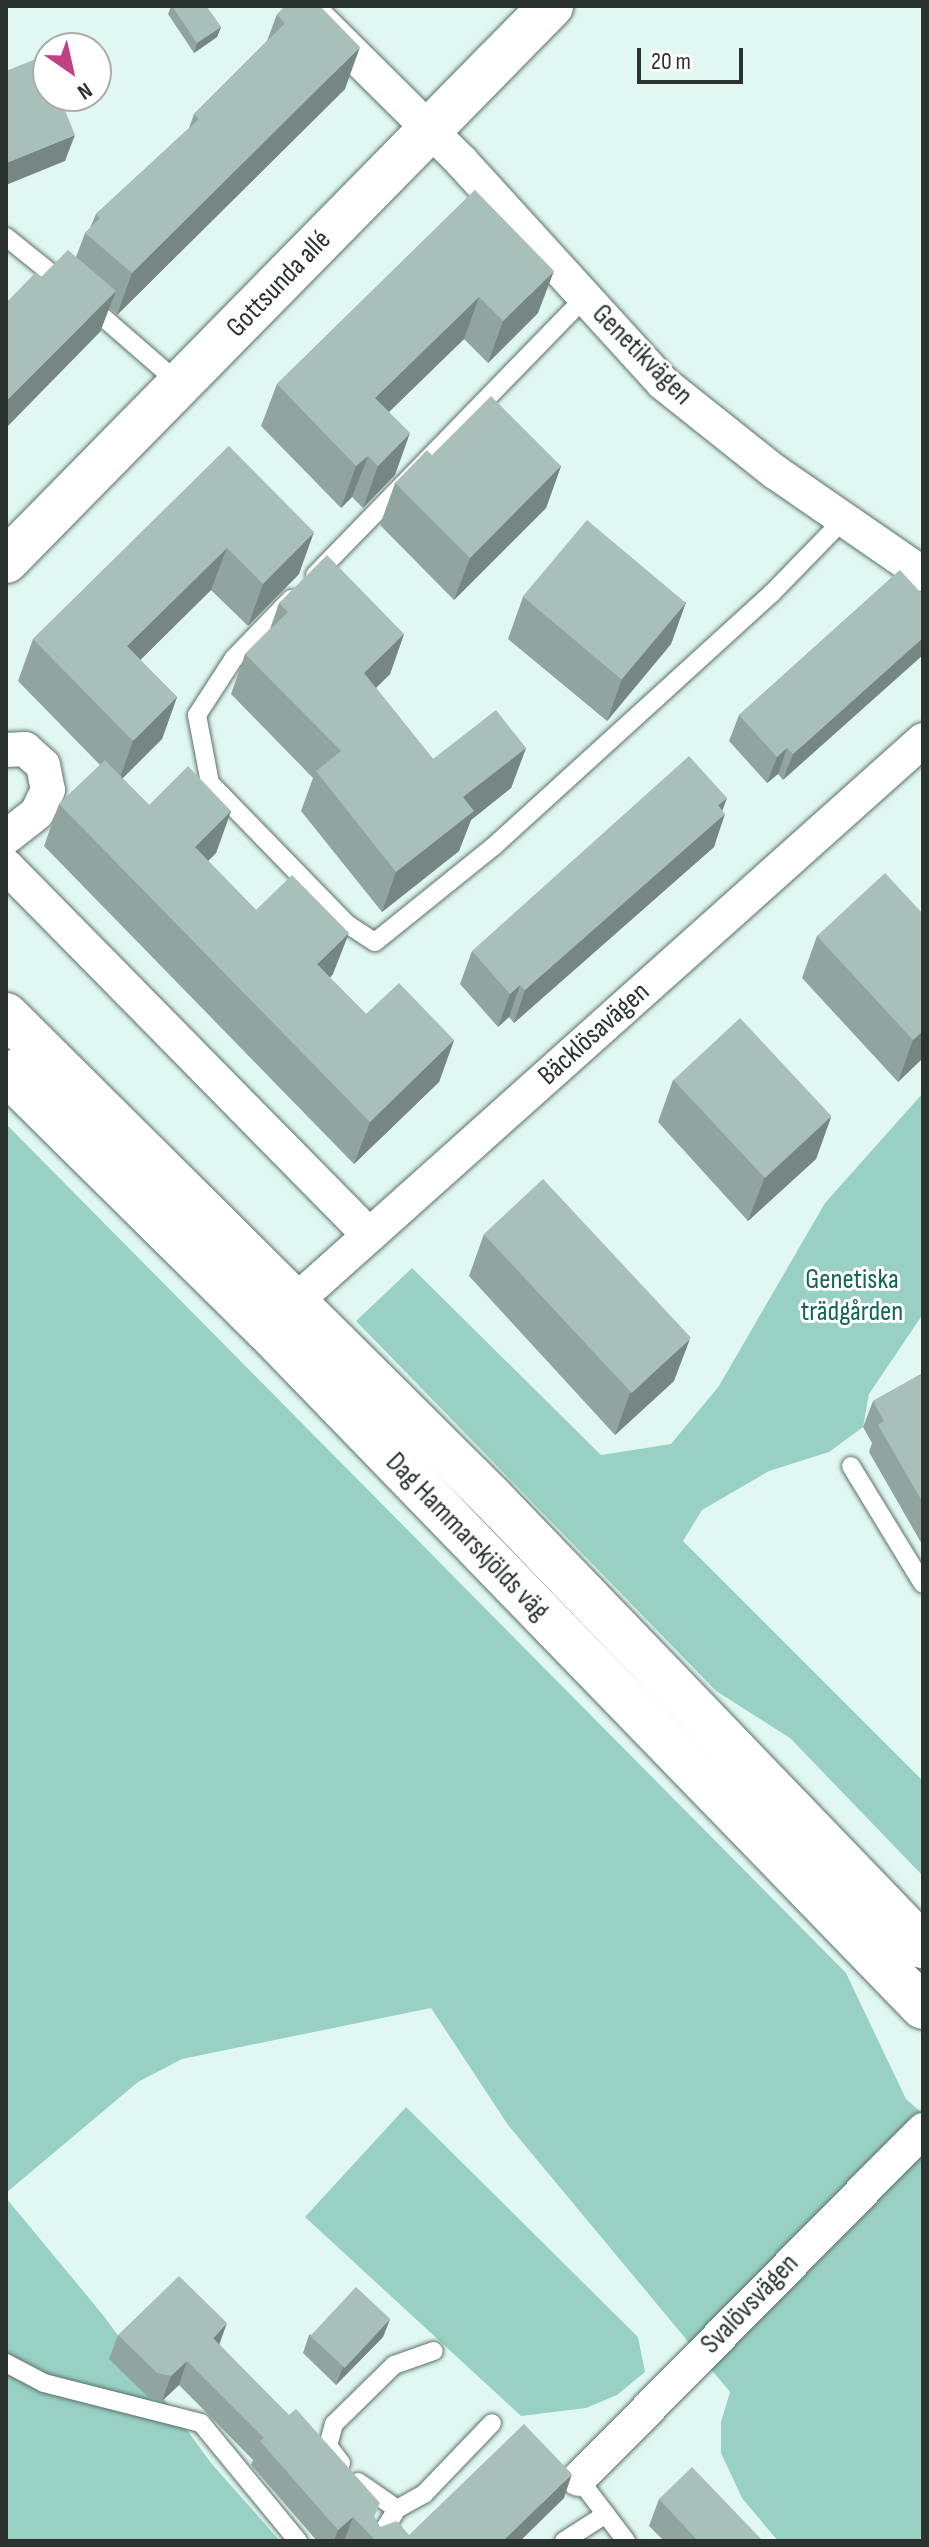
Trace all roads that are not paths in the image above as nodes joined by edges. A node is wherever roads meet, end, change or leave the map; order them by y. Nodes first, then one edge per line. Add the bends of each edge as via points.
1 (305, 6) edge
2 (551, 6) edge
3 (428, 132) junction
4 (6, 237) edge
5 (585, 297) junction
6 (181, 385) junction
7 (843, 520) junction
8 (6, 561) edge
9 (923, 574) edge
10 (923, 740) edge
11 (6, 750) edge
12 (6, 837) edge
13 (6, 866) edge
14 (6, 1015) edge
15 (6, 1072) edge
16 (369, 1235) junction
17 (280, 1316) junction
18 (851, 1466) dead end
19 (923, 1584) edge
20 (923, 1946) edge
21 (923, 2007) edge
22 (923, 2130) edge
23 (434, 2351) dead end
24 (6, 2363) edge
25 (492, 2423) dead end
26 (579, 2479) joint
27 (397, 2509) junction
28 (606, 2514) junction
29 (298, 2541) edge
30 (377, 2541) edge
31 (564, 2541) edge
32 (626, 2541) edge

1 - 3 street, Genetikvägen
2 - 3 main road, Gottsunda allé
3 - 5 street, Genetikvägen
3 - 6 main road, Gottsunda allé
4 - 6 lane
5 - 7 street, Genetikvägen via 663,383
5 - 7 lane via 234,658 197,715 210,783 347,924 375,942 390,935 772,593
6 - 8 main road, Gottsunda allé
7 - 9 street, Genetikvägen
10 - 16 street, Bäcklösavägen
11 - 12 street via 25,749 43,765 48,790 37,813
13 - 16 street
14 - 17 main road, Dag Hammarskjölds väg
15 - 17 main road, Dag Hammarskjölds väg
16 - 17 street, Bäcklösavägen
17 - 20 main road, Dag Hammarskjölds väg via 492,1498
17 - 21 main road, Dag Hammarskjölds väg
18 - 19 lane
22 - 26 street, Svalövsvägen
23 - 27 lane via 394,2365 327,2435 328,2446 352,2475
24 - 29 lane via 44,2383 201,2423
25 - 27 lane via 424,2494
26 - 28 lane
27 - 30 lane
28 - 31 lane
28 - 32 lane

